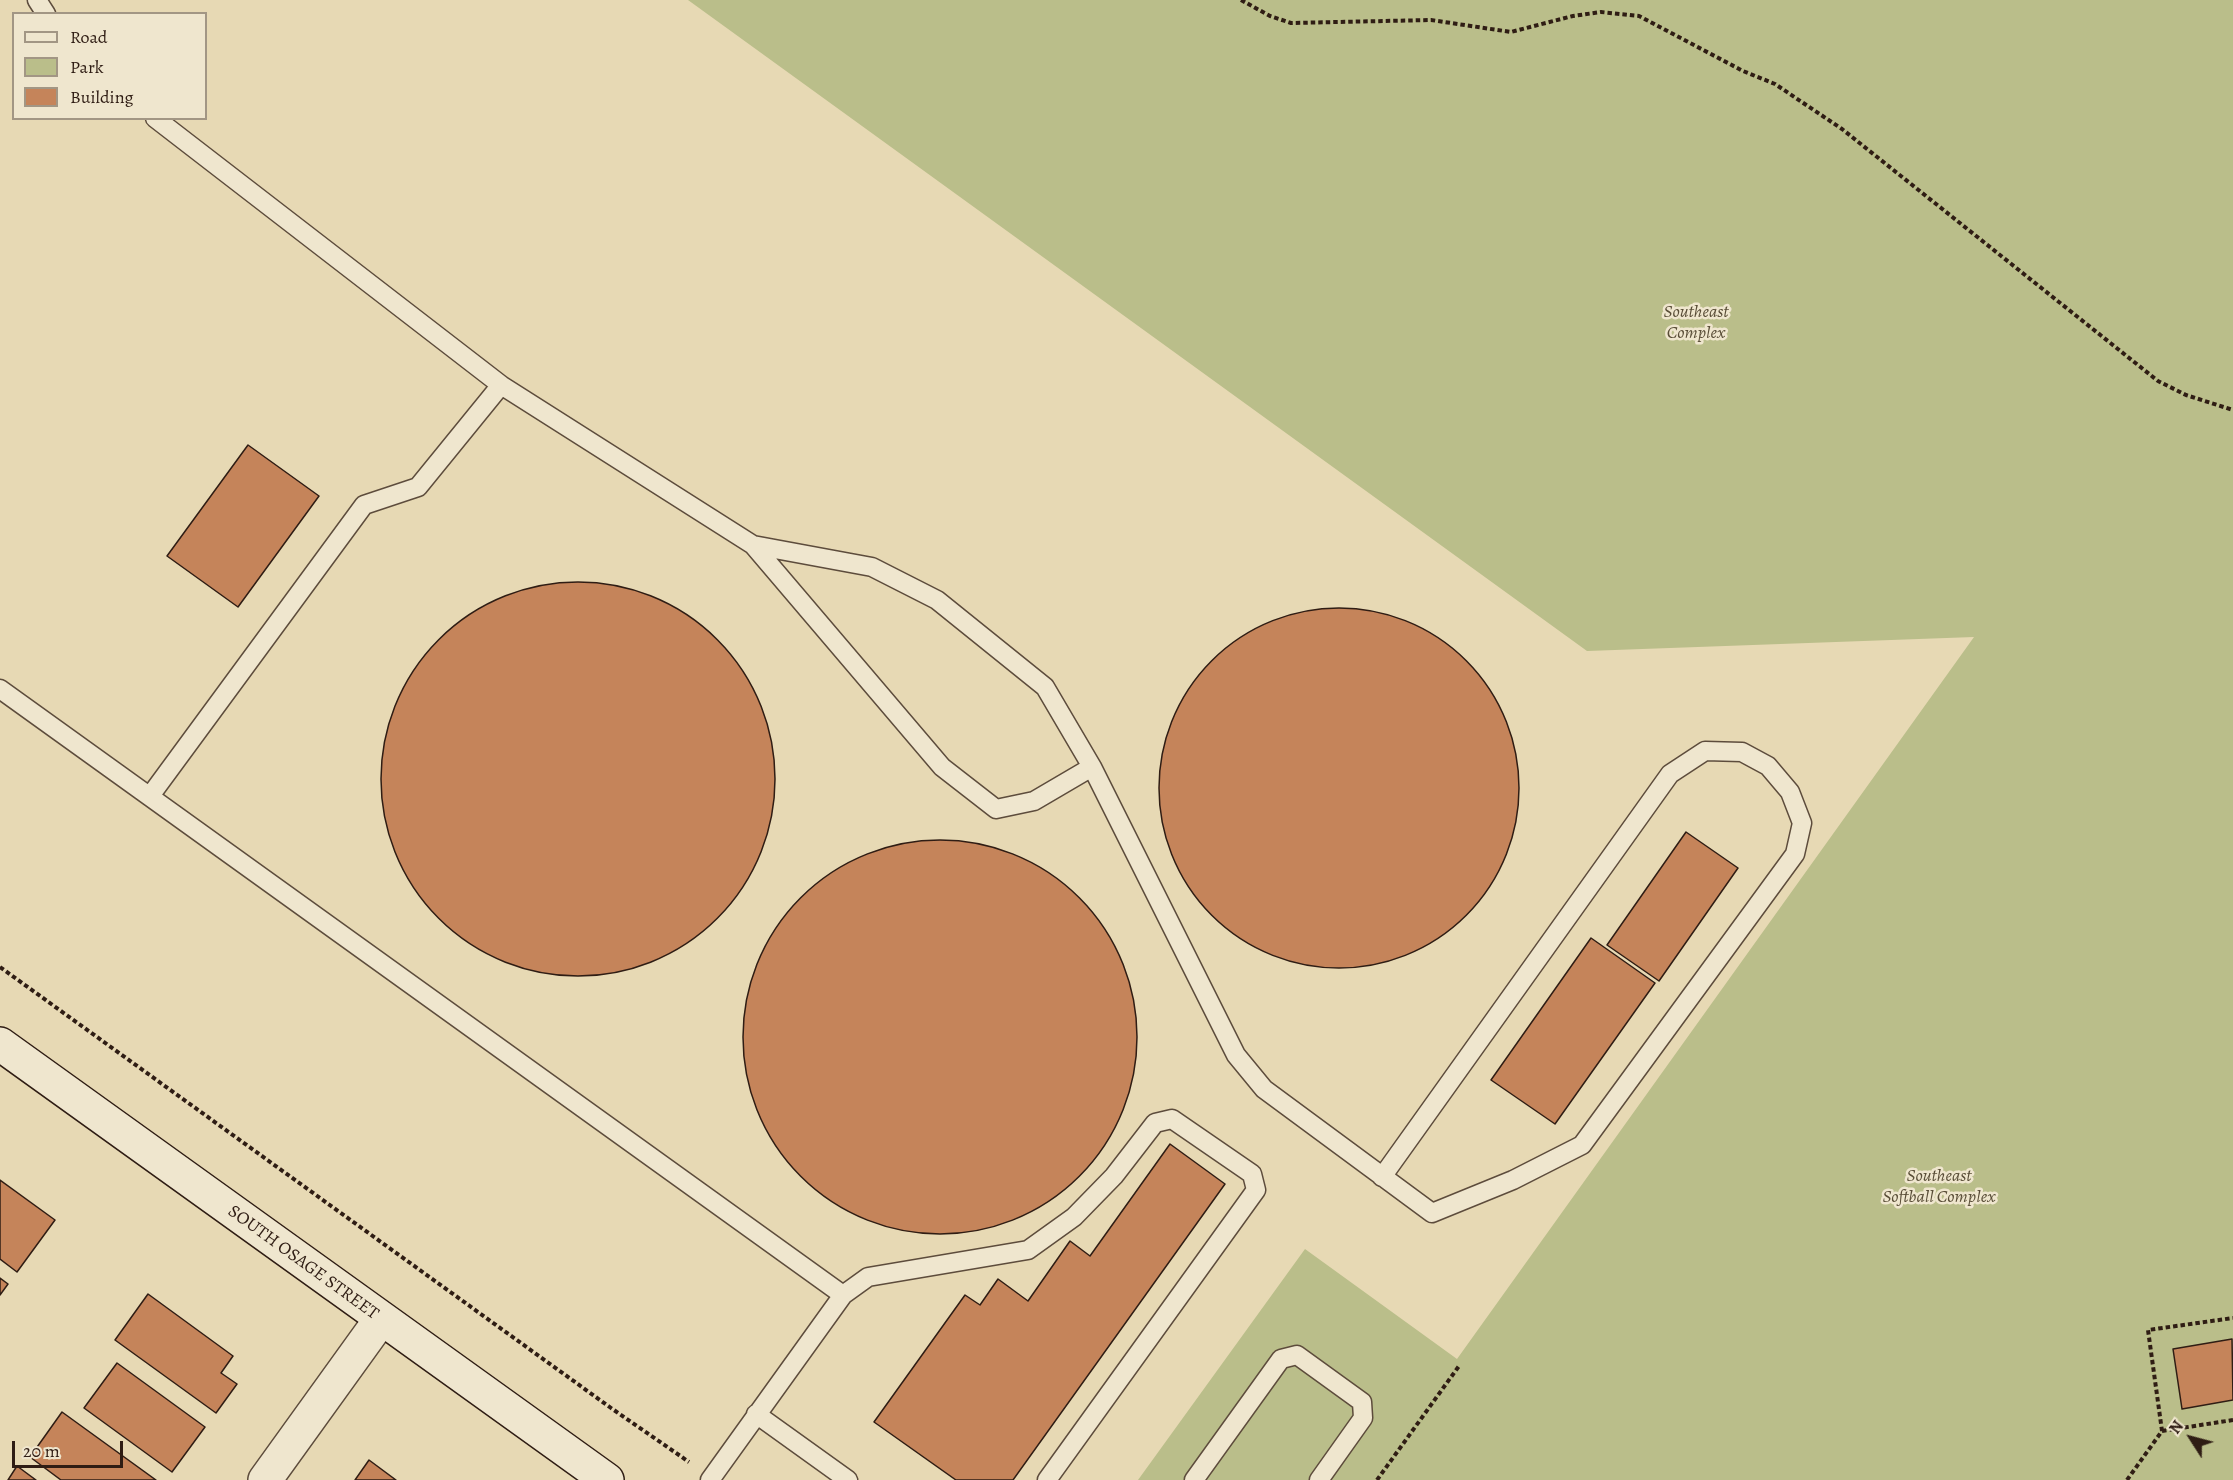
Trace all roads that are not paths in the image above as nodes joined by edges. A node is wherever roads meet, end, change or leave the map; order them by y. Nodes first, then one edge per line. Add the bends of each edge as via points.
1 (158, 120) edge
2 (501, 385) junction
3 (753, 545) junction
4 (0, 689) edge
5 (1092, 767) junction
6 (150, 796) junction
7 (0, 1044) edge
8 (1382, 1178) junction
9 (843, 1295) junction
10 (381, 1319) junction
11 (756, 1414) junction
12 (590, 1475) edge
13 (710, 1479) edge
14 (265, 1480) edge
15 (848, 1480) edge
16 (1047, 1480) edge
17 (1194, 1480) edge
18 (1319, 1480) edge

1 - 2 lane
2 - 3 lane
2 - 6 lane via 418,487 364,505
3 - 5 lane via 872,567 937,600 1045,687
3 - 5 lane via 942,767 996,809 1034,801
4 - 6 lane
5 - 8 lane via 1236,1055 1263,1089
6 - 9 lane
7 - 10 main road, SOUTH OSAGE STREET
8 - 8 lane via 1670,774 1705,751 1742,752 1768,766 1790,792 1802,823 1795,854 1582,1145 1513,1180 1432,1212
9 - 11 lane
9 - 16 lane via 868,1277 1028,1250 1074,1217 1114,1176 1155,1124 1172,1119 1252,1174 1256,1190
10 - 12 main road, SOUTH OSAGE STREET
10 - 14 main road
11 - 13 lane
11 - 15 lane
17 - 18 lane via 1281,1359 1296,1355 1362,1402 1363,1418

